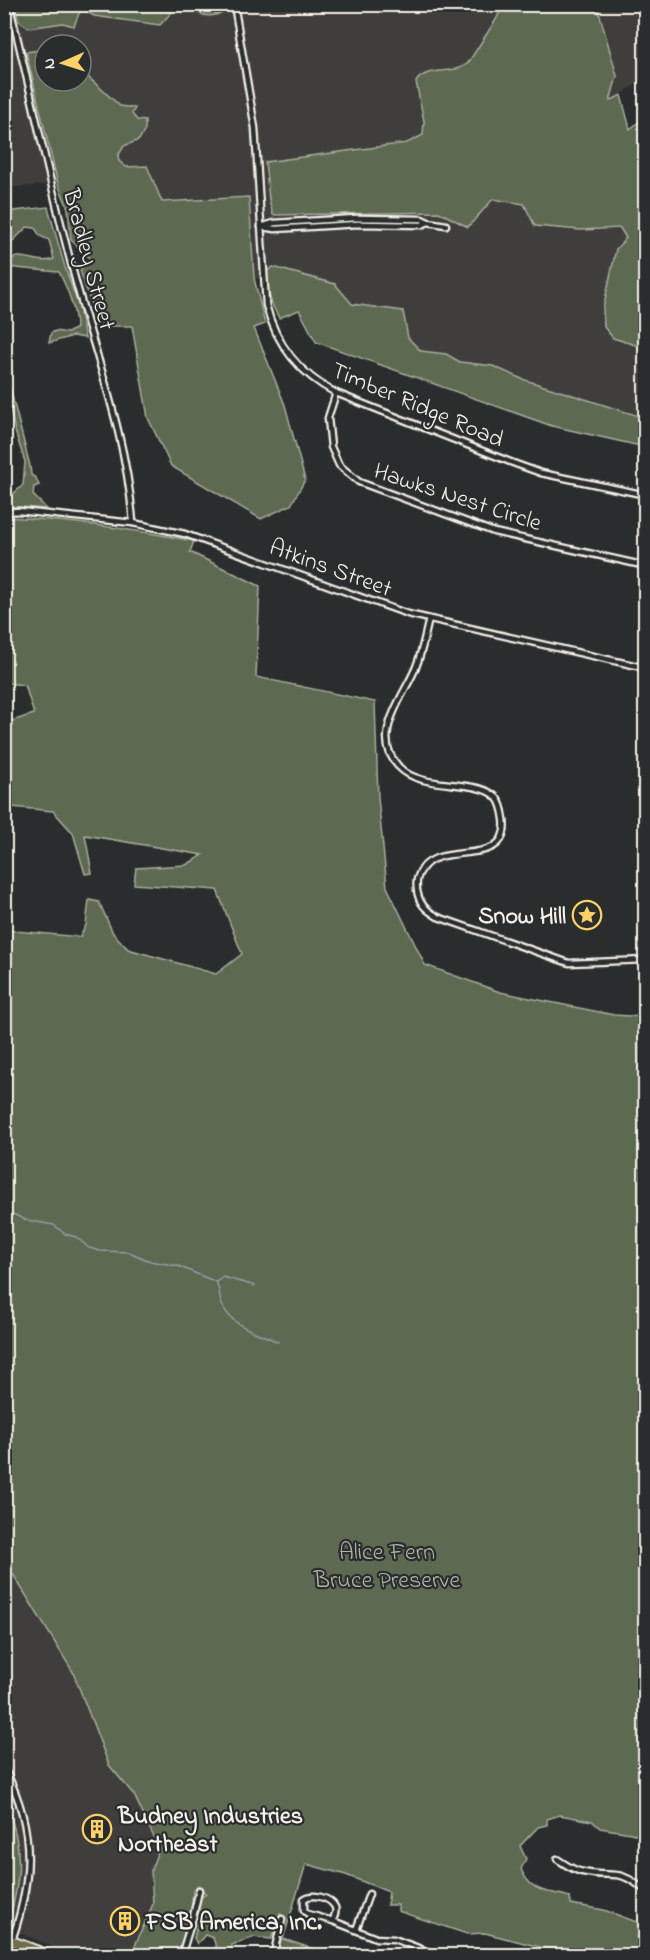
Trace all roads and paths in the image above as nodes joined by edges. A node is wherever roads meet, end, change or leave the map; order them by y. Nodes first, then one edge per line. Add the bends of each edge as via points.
1 (9, 4) edge
2 (234, 4) edge
3 (446, 225) dead end
4 (261, 227) junction
5 (336, 393) junction
6 (645, 495) edge
7 (4, 512) edge
8 (133, 523) junction
9 (645, 566) edge
10 (429, 619) junction
11 (645, 668) edge
12 (645, 960) edge
13 (4, 1768) edge
14 (557, 1859) dead end
15 (199, 1890) dead end
16 (645, 1891) edge
17 (369, 1894) dead end
18 (282, 1919) dead end
19 (333, 1921) junction
20 (356, 1930) junction
21 (8, 1939) edge
22 (6, 1950) edge
23 (20, 1956) edge
24 (52, 1956) edge
25 (181, 1956) edge
26 (273, 1956) edge
27 (440, 1956) edge

1 - 8 street, Bradley Street via 70,260 121,437
2 - 4 street, Timber Ridge Road via 255,128
3 - 4 street via 397,218 274,223
4 - 5 street, Timber Ridge Road via 264,294 277,336 305,372
5 - 6 street, Timber Ridge Road via 527,469
5 - 9 street, Hawks Nest Circle via 328,418 331,447 339,465 359,482 494,532
7 - 8 street, Atkins Street
8 - 10 street, Atkins Street via 199,537 358,597
10 - 11 street, Atkins Street
10 - 12 street via 418,663 390,719 386,737 390,753 408,775 483,790 496,797 505,825 501,840 489,850 443,855 426,863 417,877 423,908 438,917 569,963
13 - 21 street via 19,1800 28,1851 27,1887
14 - 16 street via 580,1872 626,1876
15 - 25 street
17 - 20 street
18 - 26 street
19 - 19 street via 336,1911 329,1900 313,1895 304,1899 308,1914
19 - 20 street
20 - 27 street
21 - 22 street
21 - 24 highway
22 - 23 highway

